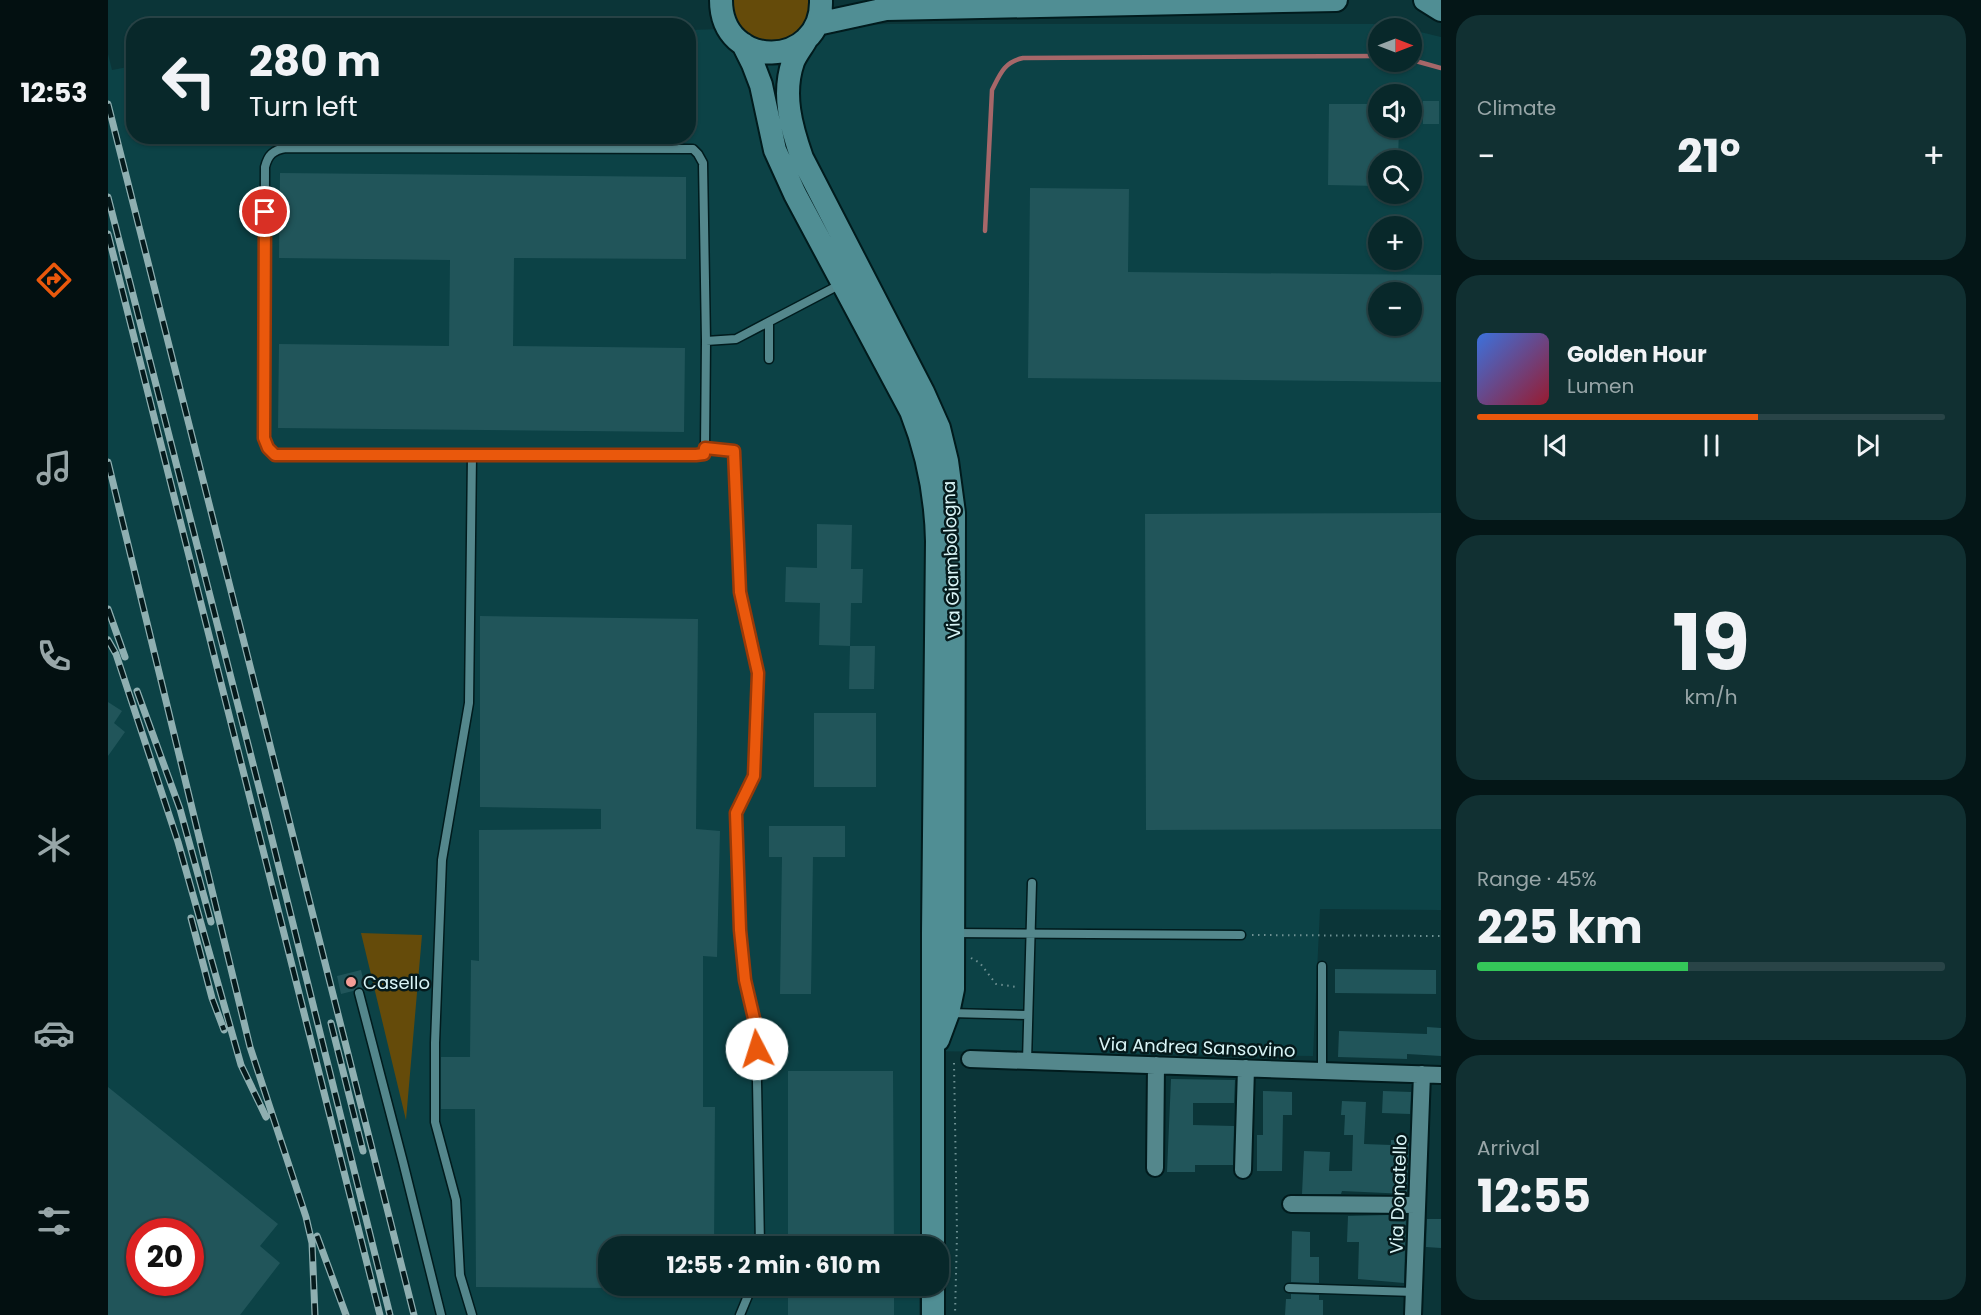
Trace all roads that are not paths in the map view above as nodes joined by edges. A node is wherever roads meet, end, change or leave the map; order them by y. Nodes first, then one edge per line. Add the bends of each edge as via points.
1 (721, 0) edge
2 (821, 0) edge
3 (862, 0) edge
4 (1336, 0) edge
5 (1425, 0) edge
6 (1435, 0) edge
7 (886, 9) junction
8 (1441, 10) edge
9 (812, 31) junction
10 (743, 44) junction
11 (855, 285) junction
12 (769, 322) junction
13 (706, 341) junction
14 (769, 359) dead end
15 (705, 448) junction
16 (471, 455) junction
17 (935, 669) junction
18 (948, 808) junction
19 (1032, 883) dead end
20 (947, 933) junction
21 (1030, 933) junction
22 (1241, 935) road end
23 (1322, 966) dead end
24 (359, 993) dead end
25 (948, 1013) junction
26 (1028, 1015) junction
27 (933, 1055) junction
28 (970, 1059) road end
29 (1027, 1061) junction
30 (1156, 1065) junction
31 (1245, 1068) junction
32 (1322, 1071) junction
33 (1422, 1074) junction
34 (1441, 1075) edge
35 (1155, 1168) dead end
36 (1243, 1170) dead end
37 (1291, 1204) dead end
38 (1418, 1205) junction
39 (760, 1236) edge
40 (933, 1236) edge
41 (1289, 1288) dead end
42 (1414, 1292) junction
43 (748, 1296) edge
44 (933, 1296) edge
45 (441, 1315) edge
46 (472, 1315) edge
47 (740, 1315) edge
48 (933, 1315) edge
49 (1413, 1315) edge

1 - 10 street, Via Giambologna via 727,26
2 - 9 street, Via Giambologna
3 - 7 street
4 - 7 street
5 - 8 street
6 - 8 street
7 - 9 street
9 - 10 street via 795,47 776,53 757,51
9 - 11 street, Via Giambologna via 794,61 788,84 788,109 802,158
10 - 11 street, Via Giambologna via 761,85 775,150 795,194
11 - 12 lane
11 - 17 street, Via Giambologna via 911,411 930,469 936,508
11 - 18 street, Via Giambologna via 923,392 939,428 947,461 954,513
12 - 13 lane via 736,339
12 - 14 lane
13 - 15 lane
13 - 16 lane via 704,174 703,163 693,149 286,148 272,153 265,167 264,438 268,448 275,455 284,456
15 - 16 lane via 702,455
15 - 39 lane via 734,451 740,592 758,673 754,776 736,813 741,940 756,1027
16 - 46 lane via 469,703 442,860 435,1122 456,1200 460,1275
17 - 18 street, Via Giambologna via 942,706
17 - 27 street, Via Giambologna
18 - 20 street, Via Giambologna
19 - 21 lane
20 - 21 lane
20 - 25 street, Via Giambologna via 953,989
21 - 22 lane
21 - 26 lane
23 - 32 lane
24 - 45 lane
25 - 26 lane
25 - 27 street, Via Giambologna
26 - 29 lane
27 - 40 street, Via Giambologna
28 - 29 street, Via Andrea Sansovino
29 - 30 street, Via Andrea Sansovino
30 - 31 street, Via Andrea Sansovino
30 - 35 street
31 - 32 street, Via Andrea Sansovino
31 - 36 street
32 - 33 street, Via Andrea Sansovino
33 - 34 street, Via Andrea Sansovino
33 - 38 street, Via Donatello
37 - 38 street
38 - 42 street, Via Donatello
41 - 42 lane
42 - 49 street, Via Donatello
43 - 47 lane
44 - 48 street

